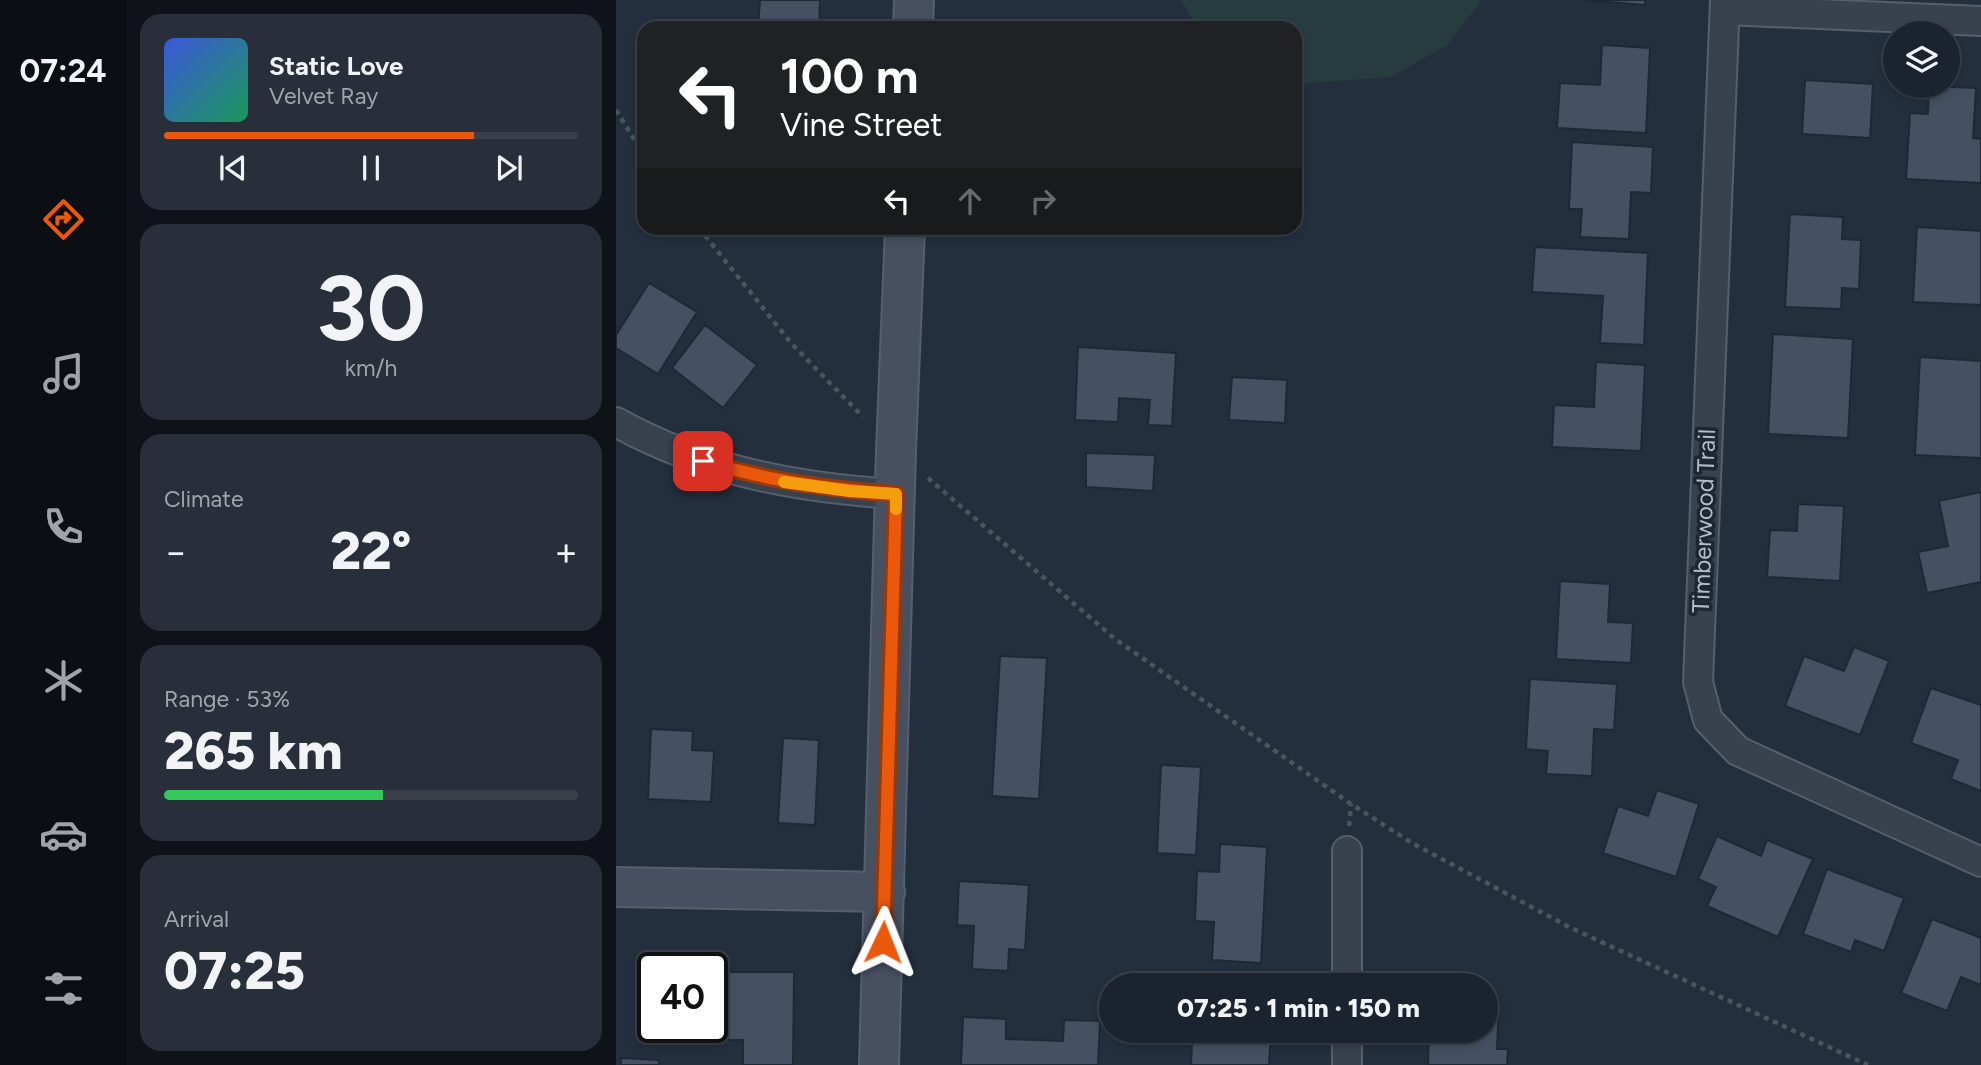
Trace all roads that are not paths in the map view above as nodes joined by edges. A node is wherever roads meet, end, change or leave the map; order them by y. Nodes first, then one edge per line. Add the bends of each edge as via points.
1 (914, 0) edge
2 (1725, 5) edge
3 (913, 21) edge
4 (1981, 21) edge
5 (905, 235) edge
6 (616, 422) edge
7 (910, 484) junction
8 (1347, 851) dead end
9 (1981, 862) edge
10 (616, 887) edge
11 (885, 892) junction
12 (1347, 973) edge
13 (1347, 1043) edge
14 (879, 1065) edge
15 (1347, 1065) edge

1 - 3 street
2 - 4 street, Timberwood Trail
2 - 9 street, Timberwood Trail via 1698,682 1708,720 1738,751
5 - 7 street
6 - 7 street via 703,461 749,475 798,485
7 - 11 street
8 - 12 street
10 - 11 street
11 - 14 street
13 - 15 street

